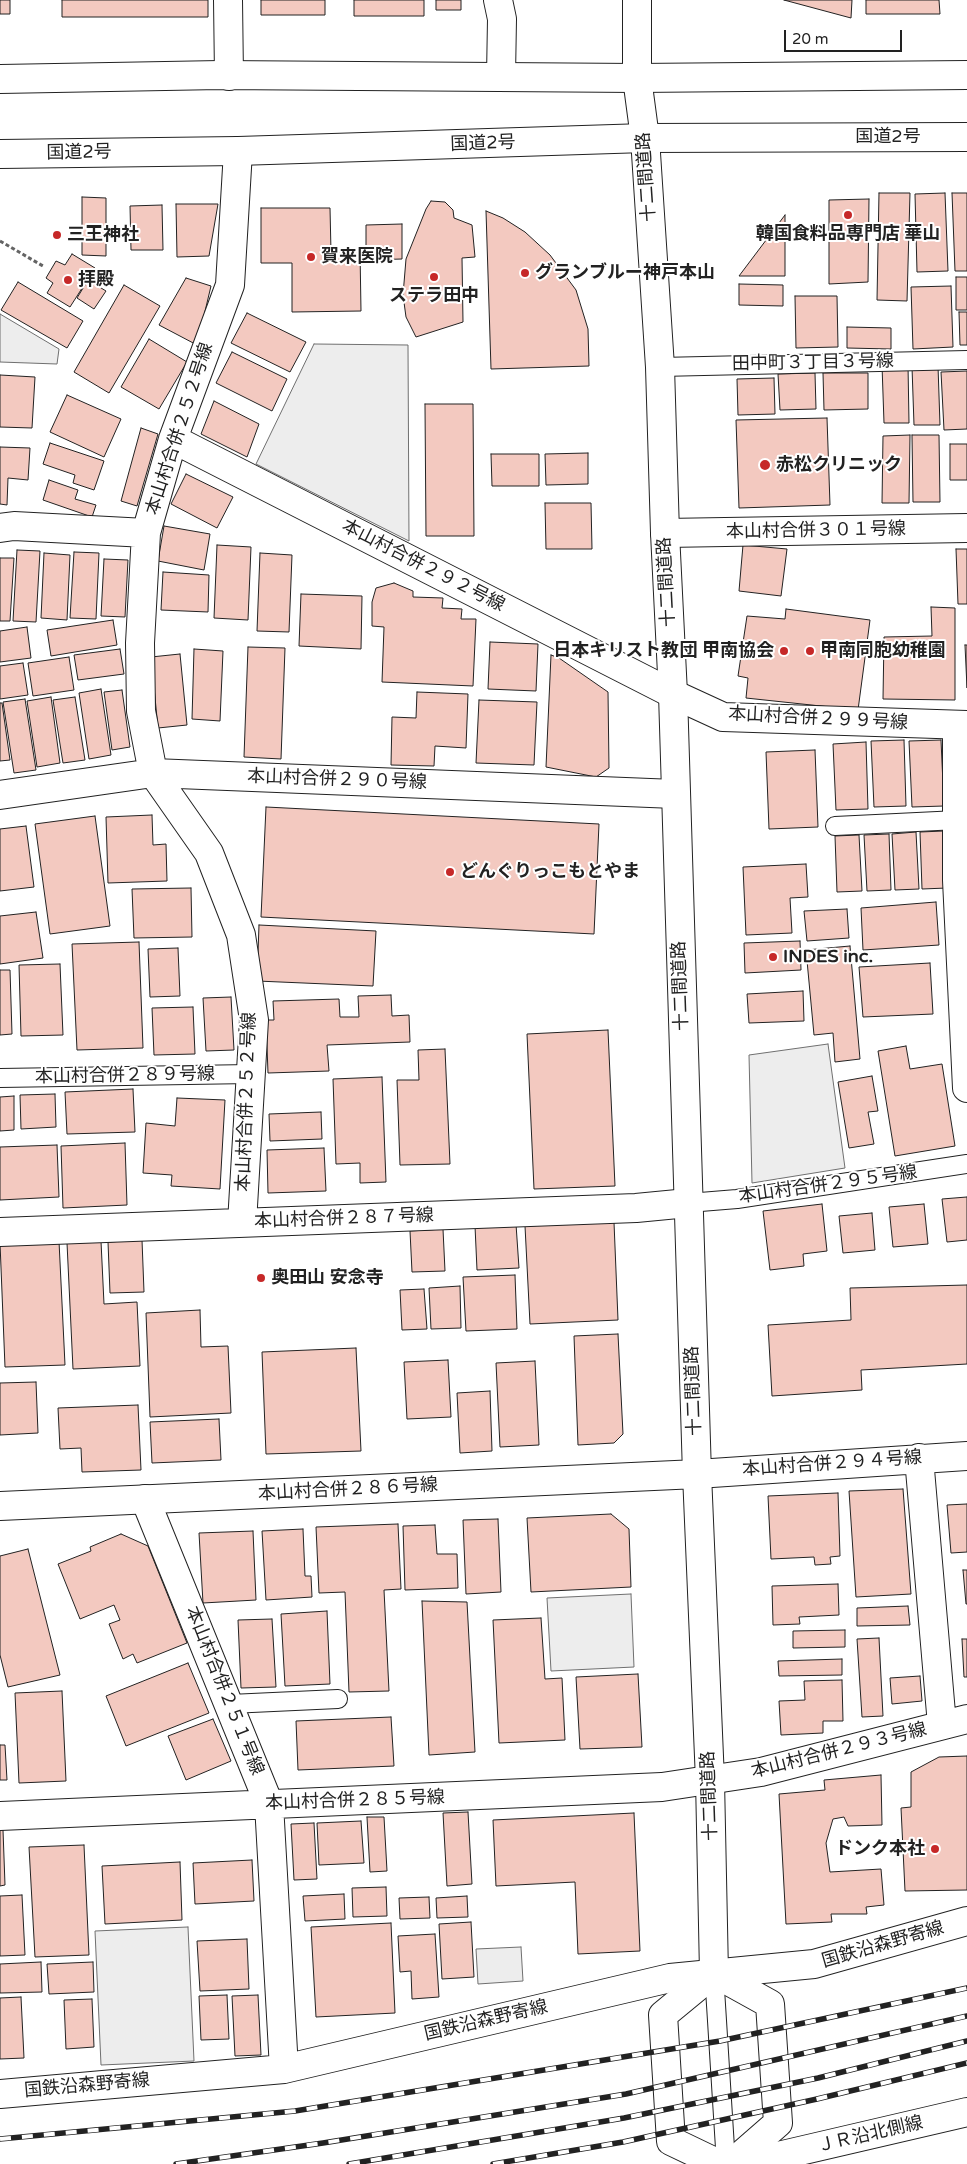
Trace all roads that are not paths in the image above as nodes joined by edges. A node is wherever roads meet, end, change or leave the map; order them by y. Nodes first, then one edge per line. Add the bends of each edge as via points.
1 (228, 0) edge
2 (498, 0) edge
3 (637, 0) edge
4 (967, 75) edge
5 (229, 76) junction
6 (501, 76) junction
7 (637, 78) junction
8 (0, 79) edge
9 (967, 136) edge
10 (644, 138) junction
11 (238, 151) junction
12 (0, 154) edge
13 (967, 360) edge
14 (660, 367) junction
15 (173, 439) junction
16 (0, 528) edge
17 (967, 528) edge
18 (146, 533) junction
19 (665, 533) junction
20 (673, 694) junction
21 (962, 725) edge
22 (153, 772) junction
23 (675, 794) junction
24 (0, 795) edge
25 (958, 820) junction
26 (834, 826) dead end
27 (962, 880) edge
28 (251, 1074) junction
29 (0, 1078) edge
30 (967, 1088) edge
31 (967, 1164) edge
32 (688, 1203) junction
33 (242, 1223) junction
34 (0, 1232) edge
35 (967, 1456) edge
36 (919, 1458) junction
37 (696, 1474) junction
38 (145, 1499) junction
39 (0, 1506) edge
40 (338, 1699) dead end
41 (230, 1704) junction
42 (954, 1722) edge
43 (710, 1780) junction
44 (269, 1804) junction
45 (0, 1816) edge
46 (967, 1921) edge
47 (714, 1973) junction
48 (284, 2069) junction
49 (0, 2094) edge
50 (967, 2112) edge
51 (719, 2164) edge
52 (726, 2164) edge
53 (731, 2164) edge
54 (744, 2164) edge

1 - 5 main road
2 - 6 main road via 502,19
3 - 7 main road, 十二間道路
4 - 7 main road
5 - 6 main road
5 - 8 main road
6 - 7 main road
7 - 10 main road, 十二間道路
9 - 10 main road, 国道2号
10 - 11 main road, 国道2号
10 - 14 main road, 十二間道路
11 - 12 main road, 国道2号
11 - 15 main road, 本山村合併２５２号線 via 230,285
13 - 14 lane, 田中町３丁目３号線
14 - 19 main road, 十二間道路
15 - 18 main road, 本山村合併２５２号線
15 - 20 main road, 本山村合併２９２号線
16 - 18 main road
17 - 19 main road, 本山村合併３０１号線
18 - 22 main road, 本山村合併２５２号線 via 140,643 141,711
19 - 20 main road, 十二間道路
20 - 21 main road, 本山村合併２９９号線 via 723,717
20 - 23 main road, 十二間道路
21 - 25 main road
22 - 23 main road, 本山村合併２９０号線
22 - 24 main road, 本山村合併２９０号線
22 - 28 main road, 本山村合併２５２号線 via 209,853 240,935 254,1020
23 - 32 main road, 十二間道路
25 - 26 lane
25 - 27 main road
27 - 30 main road
28 - 29 lane, 本山村合併２８９号線
28 - 33 main road, 本山村合併２５２号線
31 - 32 lane, 本山村合併２９５号線
32 - 33 main road, 本山村合併２８７号線 via 636,1208
32 - 37 main road, 十二間道路
33 - 34 main road, 本山村合併２８７号線
35 - 36 main road, 本山村合併２９４号線
36 - 37 main road, 本山村合併２９４号線
36 - 42 main road
37 - 38 main road, 本山村合併２８６号線
37 - 43 main road, 十二間道路
38 - 39 main road, 本山村合併２８６号線
38 - 41 main road, 本山村合併２５１号線
40 - 41 lane
41 - 44 main road, 本山村合併２５１号線
42 - 43 main road, 本山村合併２９３号線 via 761,1772
43 - 44 main road, 本山村合併２８５号線 via 662,1788
43 - 47 main road, 十二間道路
44 - 45 main road, 本山村合併２８５号線
44 - 48 main road, 本山村合併２５１号線
46 - 47 main road, 国鉄沿森野寄線 via 814,1964
47 - 48 main road, 国鉄沿森野寄線 via 670,1978
47 - 51 main road via 664,2015 671,2141
47 - 52 lane
47 - 53 main road via 770,2004 778,2123
48 - 49 main road, 国鉄沿森野寄線
50 - 54 main road, ＪＲ沿北側線

